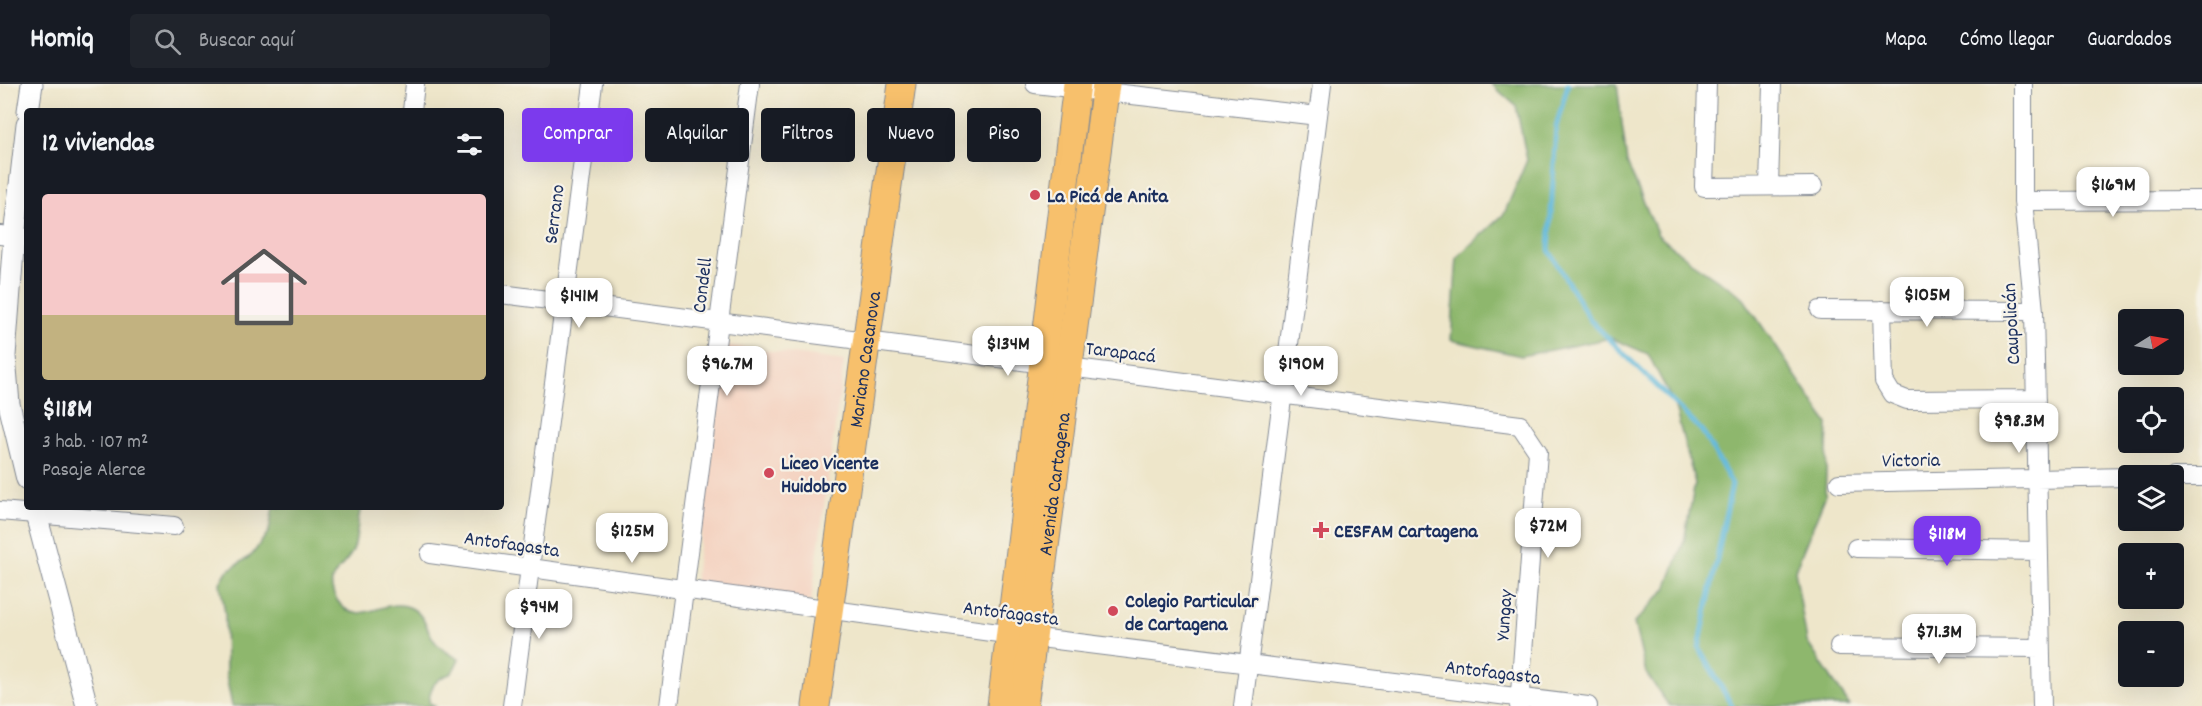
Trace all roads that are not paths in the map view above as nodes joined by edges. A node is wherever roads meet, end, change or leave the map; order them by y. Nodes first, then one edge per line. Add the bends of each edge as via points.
1 (32, 84) edge
2 (415, 84) edge
3 (593, 84) edge
4 (750, 84) edge
5 (902, 84) edge
6 (1035, 84) edge
7 (1323, 84) edge
8 (1707, 84) edge
9 (1772, 84) edge
10 (2023, 84) edge
11 (1076, 86) edge
12 (1105, 88) edge
13 (28, 108) edge
14 (412, 108) edge
15 (1318, 116) junction
16 (24, 150) edge
17 (1769, 186) junction
18 (1813, 186) dead end
19 (2202, 200) edge
20 (2023, 201) junction
21 (14, 237) edge
22 (504, 294) edge
23 (565, 302) junction
24 (1820, 310) dead end
25 (1882, 310) junction
26 (2034, 311) junction
27 (719, 322) junction
28 (866, 341) junction
29 (1041, 363) junction
30 (1068, 367) junction
31 (1283, 394) junction
32 (2036, 399) junction
33 (1520, 425) joint
34 (24, 466) edge
35 (2118, 477) edge
36 (2184, 477) edge
37 (2202, 477) edge
38 (2037, 478) junction
39 (1839, 483) dead end
40 (0, 511) edge
41 (35, 511) edge
42 (174, 526) dead end
43 (1856, 548) dead end
44 (2038, 550) junction
45 (430, 554) dead end
46 (530, 568) junction
47 (684, 590) junction
48 (829, 610) junction
49 (1021, 636) junction
50 (1839, 646) dead end
51 (2039, 648) junction
52 (1248, 665) junction
53 (1519, 701) edge
54 (87, 706) edge
55 (512, 706) edge
56 (669, 706) edge
57 (816, 706) edge
58 (1001, 706) edge
59 (1024, 706) edge
60 (1243, 706) edge
61 (1588, 706) edge
62 (2042, 706) edge

1 - 13 street
2 - 14 street
3 - 23 street, Serrano
4 - 27 street, Condell
5 - 28 main road, Mariano Casanova
6 - 11 street
7 - 15 street
8 - 17 street via 1704,187
9 - 17 street
10 - 20 street, Caupolicán
11 - 12 street
11 - 29 main road, Avenida Cartagena
12 - 15 street
12 - 30 main road, Avenida Cartagena
15 - 31 street
16 - 21 street
17 - 18 street
19 - 20 street
20 - 26 street, Caupolicán
21 - 34 street via 5,374
22 - 23 street, Tarapacá
23 - 27 street, Tarapacá
23 - 46 street, Serrano
24 - 25 street
25 - 26 street
25 - 32 street via 1884,381 1892,394 1907,400
26 - 32 street, Caupolicán
27 - 28 street, Tarapacá
27 - 47 street, Condell
28 - 29 street, Tarapacá
28 - 48 main road, Mariano Casanova
29 - 30 street, Tarapacá
29 - 49 main road, Avenida Cartagena
30 - 31 street, Tarapacá
30 - 49 main road, Avenida Cartagena
31 - 33 street, Tarapacá
31 - 52 street
32 - 38 street, Caupolicán
33 - 53 street, Yungay via 1538,452
35 - 38 street, Victoria
36 - 37 street
38 - 39 street, Victoria
38 - 44 street, Caupolicán
40 - 41 street
41 - 42 street
41 - 54 street
43 - 44 street
44 - 51 street, Caupolicán
45 - 46 street, Antofagasta
46 - 47 street, Antofagasta
46 - 55 street, Serrano
47 - 48 street, Antofagasta
47 - 56 street, Condell
48 - 49 street, Antofagasta
48 - 57 main road, Mariano Casanova
49 - 52 street, Antofagasta
49 - 58 main road, Avenida Cartagena
49 - 59 main road, Avenida Cartagena
50 - 51 street
51 - 62 street, Caupolicán
52 - 53 street, Antofagasta
52 - 60 street
53 - 61 street, Antofagasta

